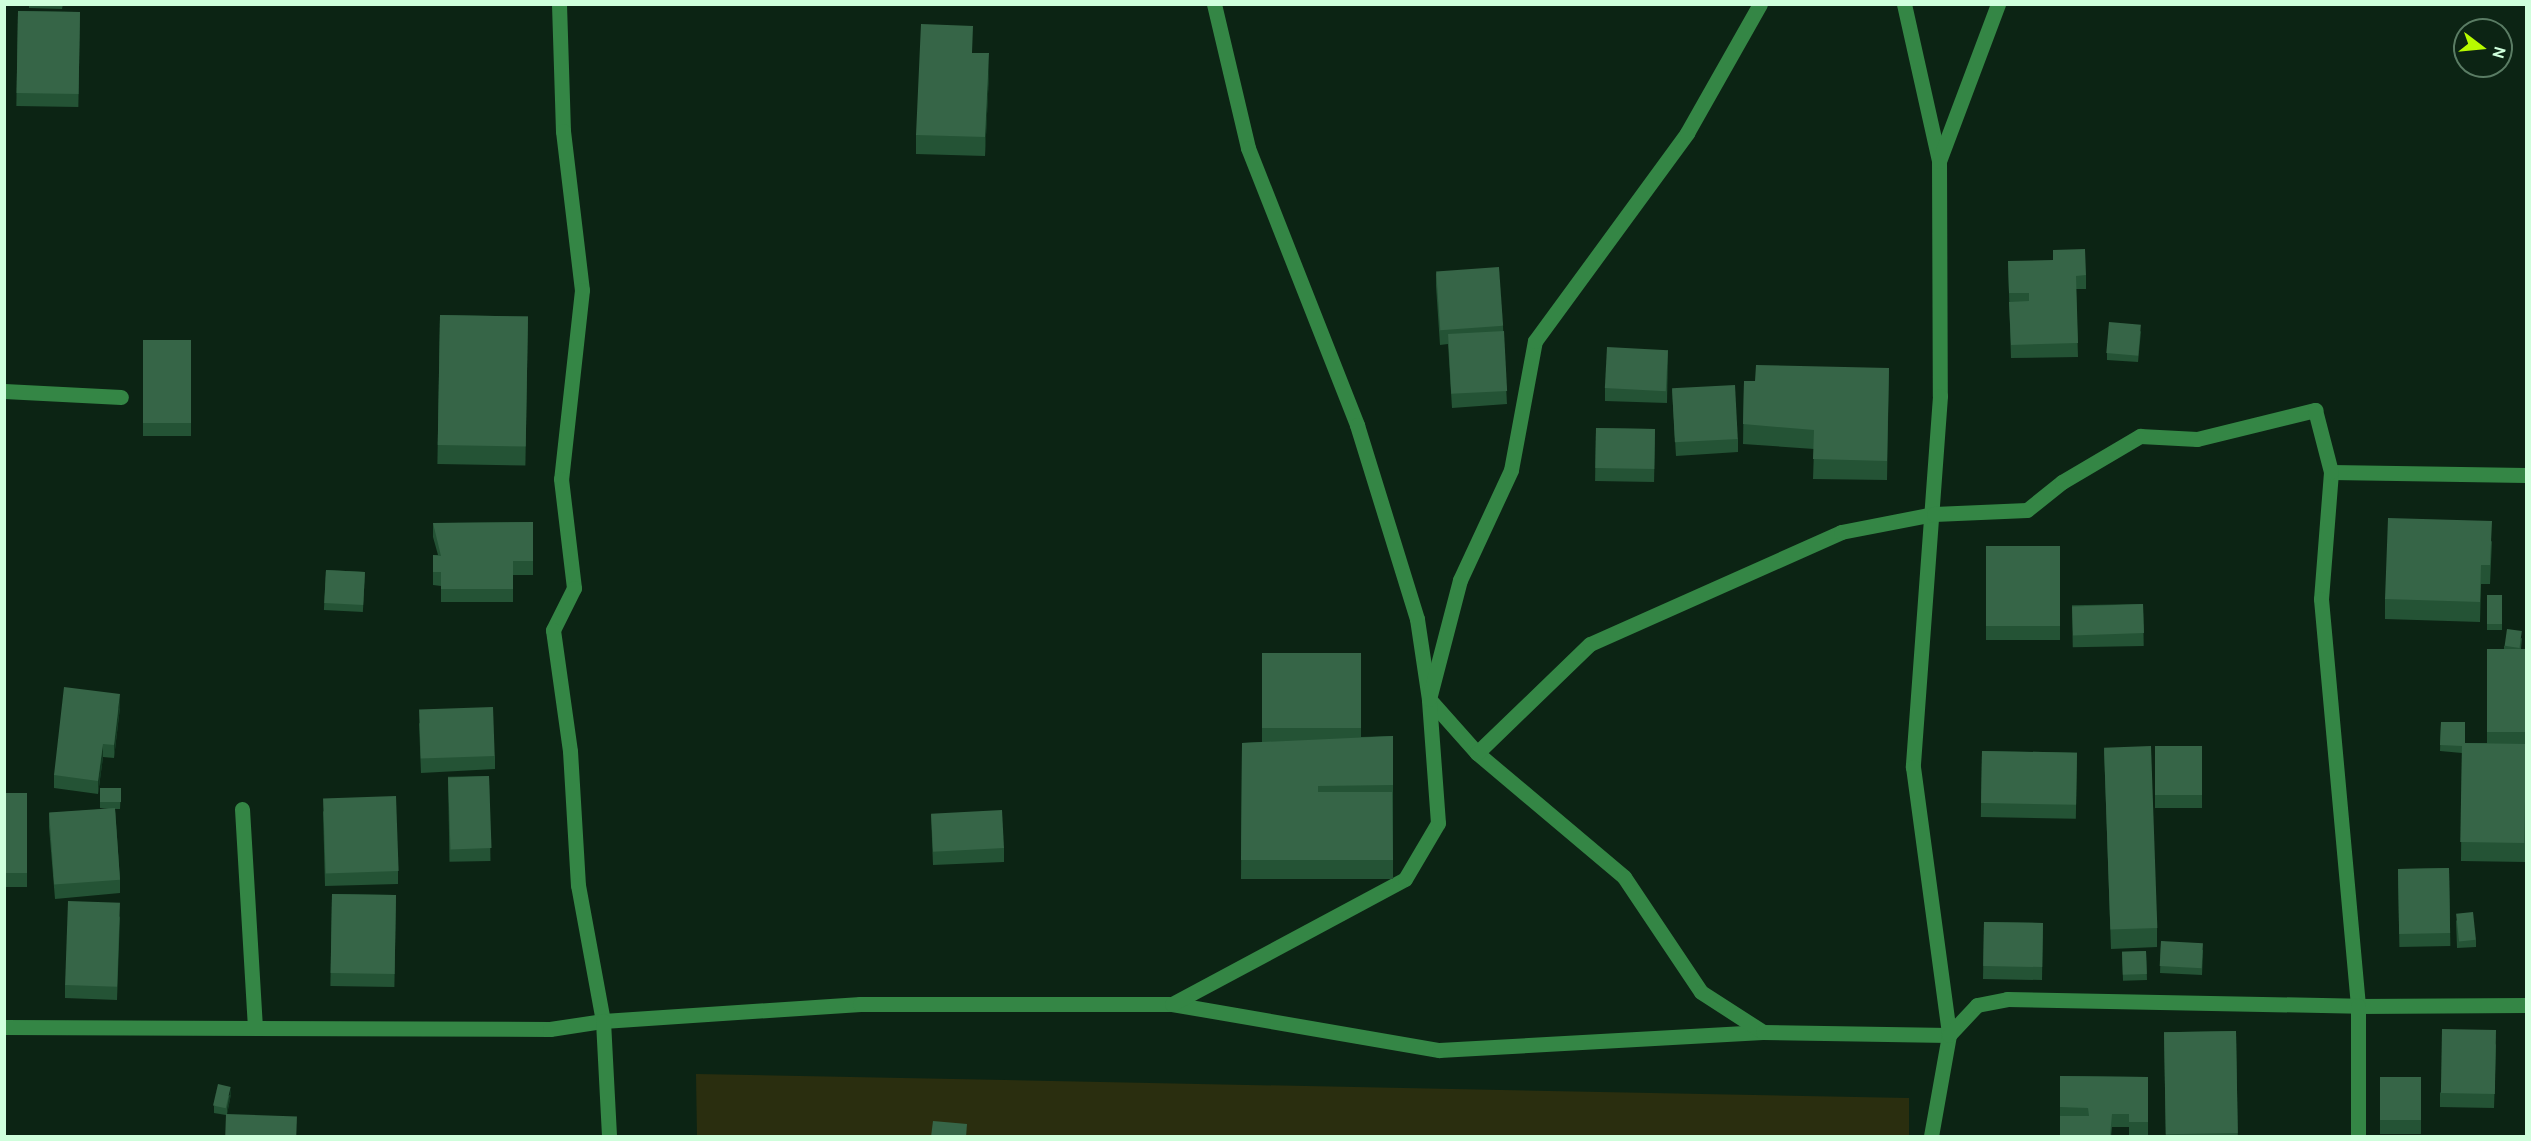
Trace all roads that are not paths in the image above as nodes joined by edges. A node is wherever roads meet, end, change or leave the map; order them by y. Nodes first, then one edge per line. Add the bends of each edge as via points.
1 (559, 4) edge
2 (1214, 4) edge
3 (1760, 4) edge
4 (1904, 4) edge
5 (1998, 4) edge
6 (1939, 161) junction
7 (4, 391) edge
8 (121, 398) dead end
9 (2331, 472) junction
10 (2526, 475) edge
11 (1934, 514) junction
12 (1429, 699) junction
13 (1477, 753) junction
14 (242, 809) dead end
15 (1172, 1004) junction
16 (2526, 1005) edge
17 (2358, 1006) junction
18 (603, 1021) junction
19 (4, 1027) edge
20 (255, 1027) junction
21 (1763, 1032) junction
22 (1949, 1035) junction
23 (609, 1137) edge
24 (1931, 1137) edge
25 (2358, 1137) edge

1 - 18 street via 563,132 582,290 561,478 574,588 553,630 570,751 578,885
2 - 12 street via 1248,148 1357,425 1418,620
3 - 12 street via 1687,133 1535,341 1511,470 1460,580
4 - 6 street
5 - 6 street
6 - 11 street via 1941,396
7 - 8 street
9 - 10 street
9 - 11 street via 2315,410 2197,439 2140,436 2062,482 2027,510
9 - 17 street via 2321,599
11 - 13 street via 1841,532 1590,644
11 - 22 street via 1913,767
12 - 13 street
12 - 15 street via 1438,823 1405,879
13 - 21 street via 1624,877 1701,992
14 - 20 street
15 - 18 street via 860,1004
15 - 21 street via 1439,1050
16 - 17 street
17 - 22 street via 2007,999 1977,1005
17 - 25 street
18 - 20 street via 550,1029
18 - 23 street
19 - 20 street
21 - 22 street
22 - 24 street

